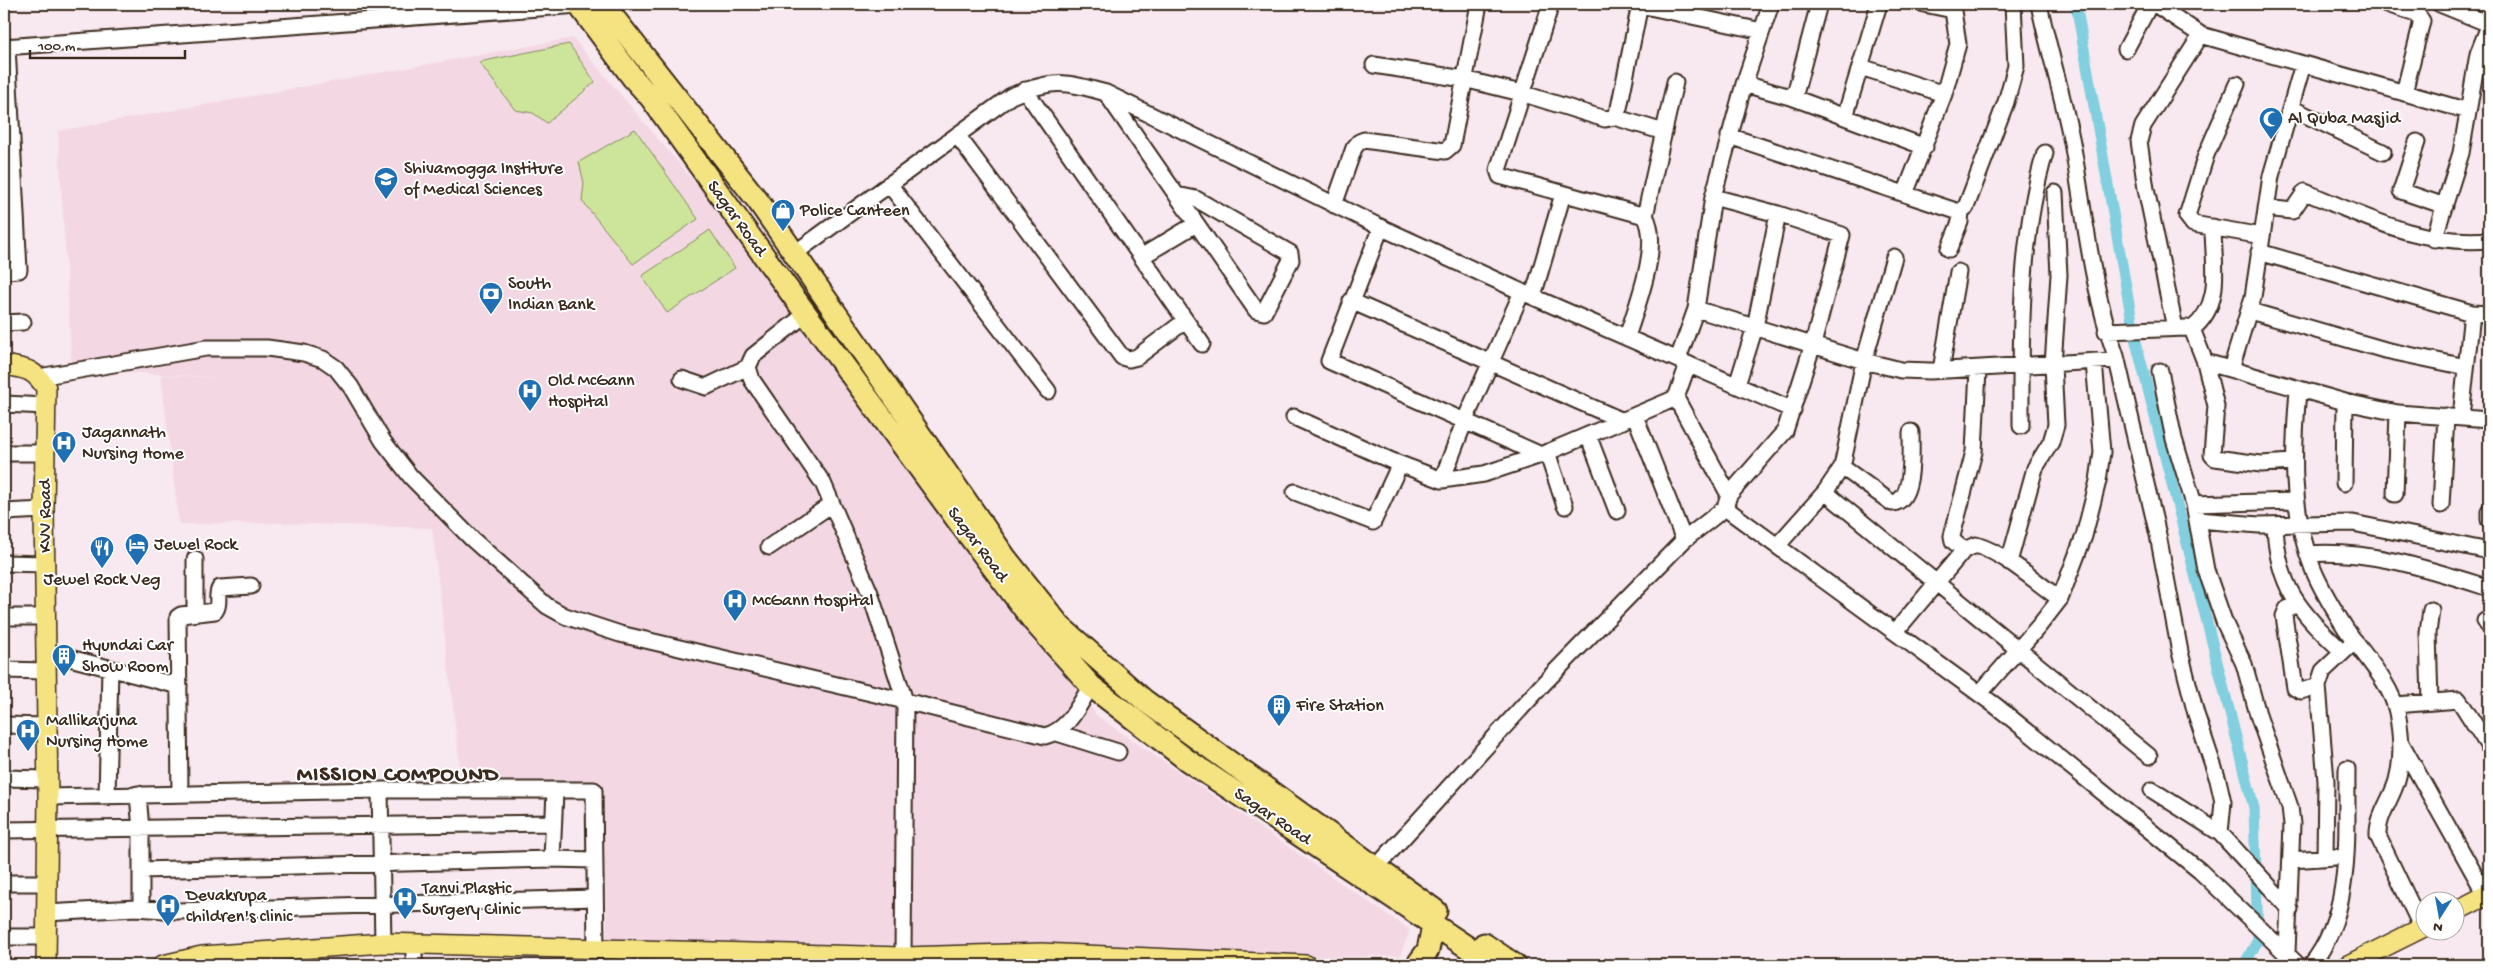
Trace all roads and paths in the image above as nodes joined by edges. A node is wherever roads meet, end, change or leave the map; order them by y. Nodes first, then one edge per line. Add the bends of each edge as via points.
1 (578, 4) edge
2 (603, 4) edge
3 (1477, 4) edge
4 (1551, 4) edge
5 (1640, 4) edge
6 (1771, 4) edge
7 (1819, 4) edge
8 (1879, 4) edge
9 (1924, 4) edge
10 (2013, 4) edge
11 (2039, 4) edge
12 (2150, 4) edge
13 (2155, 4) edge
14 (2386, 4) edge
15 (2440, 4) edge
16 (1953, 7) edge
17 (2489, 25) edge
18 (1762, 31) junction
19 (2201, 35) junction
20 (5, 47) edge
21 (2126, 49) dead end
22 (2304, 64) junction
23 (1374, 65) dead end
24 (1861, 67) junction
25 (1464, 78) junction
26 (1674, 82) dead end
27 (1744, 84) junction
28 (2237, 84) dead end
29 (1025, 90) junction
30 (1106, 92) junction
31 (1521, 93) junction
32 (2404, 93) junction
33 (1944, 94) junction
34 (1794, 98) junction
35 (2291, 108) junction
36 (2468, 111) junction
37 (1614, 117) junction
38 (1845, 117) junction
39 (1664, 132) junction
40 (957, 135) junction
41 (1729, 136) junction
42 (2417, 142) dead end
43 (1925, 147) junction
44 (2382, 152) dead end
45 (2045, 153) dead end
46 (889, 184) junction
47 (2055, 193) dead end
48 (1563, 194) junction
49 (1905, 194) junction
50 (1177, 195) junction
51 (1713, 197) junction
52 (1334, 205) junction
53 (2445, 206) junction
54 (2266, 208) junction
55 (1962, 211) junction
56 (1778, 214) junction
57 (1645, 216) junction
58 (1196, 224) junction
59 (1381, 227) junction
60 (2213, 228) junction
61 (2262, 236) junction
62 (2434, 239) junction
63 (2489, 240) edge
64 (1949, 249) dead end
65 (2259, 252) junction
66 (794, 253) junction
67 (1141, 257) junction
68 (1894, 257) dead end
69 (4, 271) edge
70 (1958, 272) dead end
71 (1528, 294) junction
72 (1351, 302) junction
73 (1696, 309) junction
74 (2250, 311) junction
75 (807, 313) junction
76 (2472, 314) junction
77 (2489, 314) edge
78 (1185, 320) junction
79 (23, 322) dead end
80 (4, 323) edge
81 (1755, 327) junction
82 (2175, 328) junction
83 (2192, 330) junction
84 (2112, 331) junction
85 (1627, 337) junction
86 (1202, 344) dead end
87 (1813, 344) junction
88 (2115, 360) junction
89 (1864, 361) junction
90 (1683, 362) junction
91 (2094, 362) junction
92 (2205, 362) junction
93 (1490, 364) junction
94 (4, 365) edge
95 (2021, 365) junction
96 (2053, 365) junction
97 (748, 367) junction
98 (2466, 367) junction
99 (1978, 368) junction
100 (2231, 369) junction
101 (1941, 370) junction
102 (2160, 371) dead end
103 (39, 376) junction
104 (682, 379) dead end
105 (1737, 385) junction
106 (2298, 390) junction
107 (1048, 392) dead end
108 (1676, 398) junction
109 (2345, 402) junction
110 (4, 404) edge
111 (46, 406) junction
112 (1793, 410) junction
113 (2398, 413) junction
114 (2454, 417) junction
115 (1294, 418) dead end
116 (1629, 418) junction
117 (1465, 420) junction
118 (2489, 420) edge
119 (2021, 426) dead end
120 (1911, 432) dead end
121 (1588, 435) junction
122 (4, 453) edge
123 (46, 453) junction
124 (1544, 454) junction
125 (2293, 462) junction
126 (1400, 464) junction
127 (1842, 468) junction
128 (1442, 480) junction
129 (2344, 484) dead end
130 (1295, 492) dead end
131 (1825, 492) junction
132 (2395, 494) dead end
133 (2296, 501) junction
134 (1727, 502) junction
135 (832, 504) junction
136 (2194, 504) junction
137 (1565, 506) dead end
138 (2441, 506) dead end
139 (44, 510) junction
140 (1618, 511) dead end
141 (2489, 511) edge
142 (4, 512) edge
143 (2198, 520) junction
144 (2489, 520) edge
145 (2301, 524) junction
146 (2275, 525) junction
147 (1684, 540) junction
148 (1777, 546) junction
149 (769, 547) dead end
150 (1964, 550) junction
151 (2489, 551) edge
152 (2308, 554) junction
153 (195, 559) dead end
154 (2009, 562) junction
155 (4, 563) edge
156 (46, 564) junction
157 (1936, 582) junction
158 (251, 586) dead end
159 (2489, 588) edge
160 (2060, 599) junction
161 (2298, 604) junction
162 (2431, 610) dead end
163 (195, 613) junction
164 (4, 617) edge
165 (46, 617) junction
166 (1896, 631) junction
167 (2355, 641) junction
168 (2019, 649) junction
169 (46, 652) junction
170 (2344, 652) junction
171 (110, 668) junction
172 (4, 670) edge
173 (46, 671) junction
174 (180, 686) junction
175 (1091, 686) junction
176 (2318, 686) junction
177 (1980, 693) junction
178 (905, 701) junction
179 (2430, 702) junction
180 (2395, 705) junction
181 (4, 725) edge
182 (46, 726) junction
183 (1057, 733) junction
184 (2400, 742) junction
185 (2489, 748) edge
186 (1118, 752) dead end
187 (2149, 756) dead end
188 (2347, 769) dead end
189 (4, 778) edge
190 (47, 788) junction
191 (380, 790) junction
192 (2152, 790) dead end
193 (555, 791) junction
194 (138, 794) junction
195 (180, 794) junction
196 (107, 797) junction
197 (553, 824) junction
198 (381, 825) junction
199 (4, 830) edge
200 (141, 830) junction
201 (46, 831) junction
202 (2220, 833) junction
203 (2346, 857) junction
204 (2325, 858) junction
205 (552, 859) junction
206 (595, 860) junction
207 (2291, 860) junction
208 (382, 864) junction
209 (141, 870) junction
210 (1370, 874) junction
211 (4, 883) edge
212 (46, 883) junction
213 (2488, 895) edge
214 (594, 898) junction
215 (382, 904) junction
216 (2466, 906) edge
217 (142, 908) junction
218 (2290, 909) junction
219 (2416, 911) edge
220 (46, 913) junction
221 (1432, 926) junction
222 (2416, 931) edge
223 (4, 936) edge
224 (46, 937) junction
225 (383, 943) junction
226 (414, 944) junction
227 (596, 950) junction
228 (2287, 953) junction
229 (903, 957) junction
230 (625, 958) edge
231 (1042, 959) edge
232 (807, 960) edge
233 (202, 961) edge
234 (1106, 961) edge
235 (46, 965) edge
236 (163, 965) edge
237 (414, 965) edge
238 (1306, 965) edge
239 (1417, 965) edge
240 (1494, 965) edge
241 (1516, 965) edge
242 (2298, 965) edge
243 (2311, 965) edge
244 (2348, 965) edge

1 - 20 street
1 - 75 highway, Sagar Road via 651,98
2 - 66 highway, Sagar Road via 758,200
3 - 25 street
4 - 31 street
5 - 18 street
5 - 37 street via 1619,108
6 - 18 street
7 - 34 street
8 - 24 street
9 - 16 street
10 - 55 street via 2016,66 2006,102
11 - 84 street via 2072,146 2084,224
12 - 21 street
13 - 19 street
14 - 32 street via 2416,13 2422,21
15 - 17 street
16 - 33 street via 1958,44
17 - 36 street via 2478,54
18 - 27 street
19 - 22 street
19 - 82 street via 2143,126 2138,141
20 - 69 street via 19,270
22 - 32 street
22 - 35 street
23 - 25 street
24 - 33 street
24 - 38 street
25 - 31 street
25 - 52 street via 1449,149 1358,142
26 - 39 street
27 - 34 street
27 - 41 street
28 - 60 street via 2206,155 2187,216 2193,224
29 - 30 street via 1067,82
29 - 40 street via 1011,96
29 - 67 street
30 - 50 street
30 - 52 street
31 - 37 street via 1605,119
31 - 48 street via 1498,173
32 - 36 street
33 - 43 street
34 - 38 street
35 - 44 street
35 - 54 street via 2271,176
36 - 53 street via 2461,153
37 - 39 street
38 - 43 street
39 - 57 street
40 - 46 street
40 - 78 street via 1122,357 1136,357
41 - 49 street
41 - 51 street
42 - 53 street via 2401,191
43 - 49 street
45 - 95 street via 2035,196 2025,273 2020,330
46 - 66 street
46 - 107 street
47 - 96 street via 2059,275
48 - 57 street
48 - 71 street
49 - 55 street
50 - 58 street
50 - 58 street via 1196,199 1290,253 1291,260 1264,312 1256,310
51 - 56 street
51 - 73 street
52 - 59 street
53 - 62 street
54 - 61 street
54 - 62 street via 2292,212 2305,192 2394,228
55 - 64 street
56 - 81 street
56 - 87 street via 1839,232 1843,238
57 - 85 street via 1651,230 1650,251
58 - 67 street
59 - 71 street
59 - 72 street
60 - 61 street
60 - 83 street via 2215,281 2212,300 2204,320
61 - 65 street
62 - 63 street via 2453,242
65 - 74 street
65 - 76 street
66 - 210 highway, Sagar Road via 1005,557 1060,626 1145,701
67 - 78 street
68 - 89 street
70 - 101 street
71 - 85 street
71 - 93 street
72 - 93 street
72 - 117 street via 1328,361
73 - 81 street
73 - 90 street
74 - 98 street via 2385,350
74 - 100 street
75 - 97 street via 753,356
75 - 175 highway, Sagar Road via 1034,622
76 - 77 street
76 - 98 street
78 - 86 street
79 - 80 street
81 - 87 street
81 - 105 street
82 - 83 street
82 - 84 street
83 - 92 street
84 - 88 street
85 - 90 street
87 - 89 street
87 - 112 street
88 - 91 street
88 - 202 street via 2158,535 2180,652 2224,802
89 - 101 street via 1901,370
89 - 127 street
90 - 105 street
90 - 108 street
91 - 96 street
91 - 160 street via 2102,452 2098,481 2084,536
92 - 100 street
92 - 125 street via 2216,406 2211,452 2214,457 2261,464
93 - 116 street
93 - 117 street
94 - 103 main road via 29,369
95 - 96 street
95 - 99 street
95 - 119 street
96 - 154 street via 2054,434 2035,468
97 - 104 street via 706,387
97 - 135 street via 752,380 823,483
98 - 114 street
99 - 101 street
99 - 150 street via 1974,452 1952,536
100 - 106 street
102 - 136 street via 2174,439
103 - 111 main road, KVV Road via 46,388
103 - 178 street via 206,348 267,348 324,359 351,387 383,441 411,477 472,539 547,606 566,616 620,634
105 - 112 street
106 - 109 street
106 - 125 street
108 - 116 street
108 - 134 street
109 - 113 street
109 - 129 street
110 - 111 street
111 - 123 main road, KVV Road
112 - 134 street via 1785,431
113 - 114 street
113 - 132 street
114 - 118 street
114 - 138 street
115 - 126 street
116 - 121 street
116 - 147 street
117 - 124 street
117 - 128 street
120 - 127 street via 1910,476 1899,502 1892,503
121 - 124 street
121 - 140 street
122 - 123 street
123 - 139 main road, KVV Road
124 - 128 street via 1484,474
124 - 137 street
125 - 133 street
126 - 128 street
126 - 130 street via 1373,522
127 - 131 street
131 - 148 street
131 - 157 street
133 - 136 street
133 - 145 street
134 - 147 street
134 - 148 street
135 - 149 street
135 - 178 street via 870,593
136 - 143 street
139 - 142 street
139 - 156 main road, KVV Road
141 - 144 street
143 - 146 street
143 - 207 street via 2206,570 2225,624 2244,664 2290,807
145 - 146 street
145 - 151 street via 2353,523
145 - 152 street
146 - 161 street via 2276,551 2284,580
147 - 210 street via 1545,682
148 - 166 street via 1858,607
150 - 154 street via 1976,545
150 - 157 street
152 - 159 street via 2376,558
152 - 167 street
153 - 163 street
154 - 160 street
155 - 156 street
156 - 165 main road, KVV Road
157 - 166 street
157 - 168 street
158 - 163 street via 220,588 217,609
160 - 168 street
161 - 170 street via 2310,621
161 - 176 street via 2287,609 2284,616 2295,688 2301,691
162 - 179 street via 2428,633
163 - 174 street via 180,614 178,620
164 - 165 street
165 - 169 main road, KVV Road
166 - 177 street
167 - 170 street
167 - 180 street via 2388,689
168 - 177 street
168 - 187 street
169 - 171 street
169 - 173 main road, KVV Road
170 - 176 street via 2323,671
171 - 174 street
171 - 196 street
172 - 173 street
173 - 182 main road, KVV Road
174 - 195 street
175 - 183 street via 1067,724
175 - 210 highway, Sagar Road via 1187,760
176 - 204 street via 2326,781
177 - 228 street via 2200,871
178 - 183 street via 1045,736
178 - 229 street
179 - 180 street
179 - 185 street via 2453,699 2462,702
180 - 184 street
181 - 182 street
182 - 190 main road, KVV Road
183 - 186 street
184 - 213 street
184 - 219 street via 2397,780 2379,822 2378,836
188 - 203 street
189 - 190 street
190 - 196 street
190 - 201 main road, KVV Road
191 - 193 street
191 - 195 street
191 - 198 street
192 - 202 street
193 - 197 street
193 - 206 street via 594,790
194 - 195 street
194 - 196 street
194 - 200 street
197 - 198 street
197 - 205 street
198 - 200 street
198 - 208 street
199 - 201 street
200 - 201 street
200 - 209 street
201 - 212 main road, KVV Road
202 - 218 street
203 - 204 street
203 - 243 street via 2343,888 2329,936
204 - 207 street
205 - 206 street
205 - 208 street
206 - 214 street
207 - 218 street
208 - 209 street
208 - 215 street
209 - 217 street
210 - 221 highway, Sagar Road
210 - 241 highway, Sagar Road
211 - 212 street
212 - 220 main road, KVV Road
213 - 216 main road
214 - 215 street
214 - 227 street
215 - 217 street via 178,911
215 - 225 street
217 - 220 street
218 - 228 street
220 - 224 main road, KVV Road
221 - 239 highway via 1428,950
221 - 240 highway, Sagar Road
222 - 244 main road
223 - 224 street
224 - 235 main road, KVV Road
225 - 226 main road
225 - 233 main road
226 - 227 main road
226 - 237 street
227 - 230 main road
228 - 242 street
229 - 231 main road
229 - 232 main road
230 - 232 main road
231 - 234 main road
233 - 236 main road
234 - 238 main road

